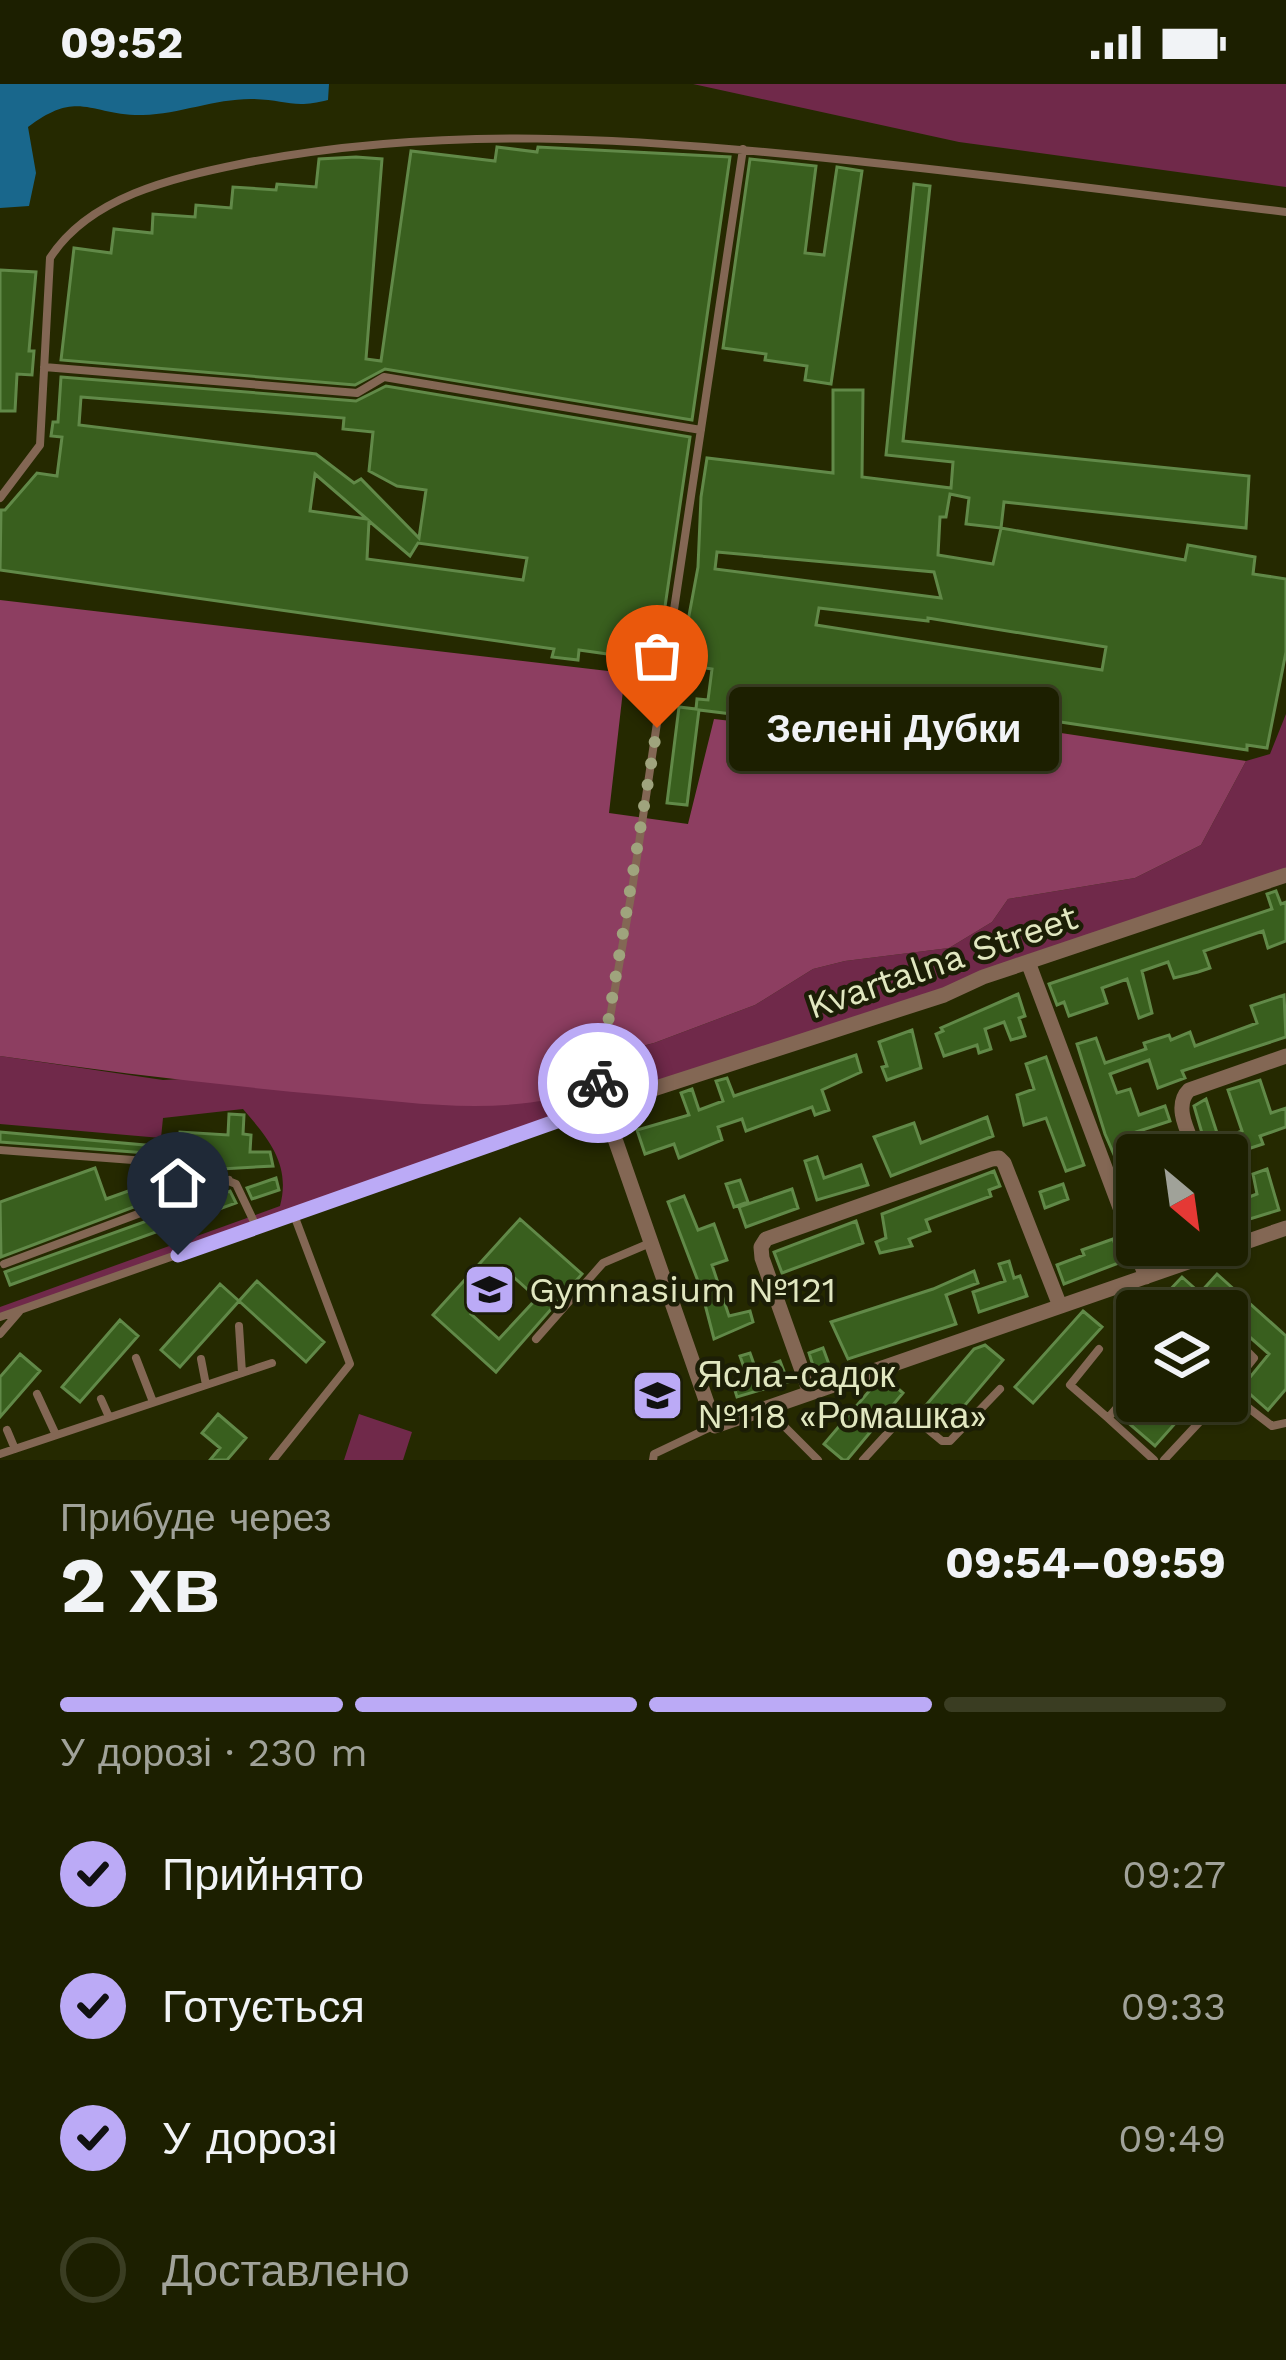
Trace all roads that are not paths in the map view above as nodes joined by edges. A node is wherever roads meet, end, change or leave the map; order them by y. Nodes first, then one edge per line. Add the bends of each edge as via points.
1 (743, 149) junction
2 (1286, 212) edge
3 (44, 367) junction
4 (701, 430) junction
5 (0, 498) edge
6 (1286, 875) edge
7 (1028, 962) junction
8 (1286, 1056) edge
9 (1190, 1134) edge
10 (0, 1150) edge
11 (230, 1180) junction
12 (294, 1215) junction
13 (257, 1228) junction
14 (1286, 1228) edge
15 (1248, 1238) edge
16 (651, 1242) junction
17 (4, 1264) dead end
18 (1173, 1266) edge
19 (1146, 1277) junction
20 (1060, 1306) junction
21 (22, 1310) junction
22 (0, 1317) edge
23 (239, 1326) dead end
24 (0, 1334) edge
25 (536, 1339) dead end
26 (1100, 1349) dead end
27 (136, 1358) dead end
28 (201, 1359) dead end
29 (272, 1363) dead end
30 (242, 1373) junction
31 (206, 1385) junction
32 (1000, 1389) dead end
33 (810, 1393) junction
34 (37, 1394) dead end
35 (101, 1399) dead end
36 (153, 1402) junction
37 (766, 1408) junction
38 (1248, 1408) edge
39 (1116, 1409) edge
40 (110, 1417) junction
41 (1108, 1418) junction
42 (1199, 1422) edge
43 (1286, 1423) edge
44 (715, 1426) junction
45 (7, 1430) dead end
46 (56, 1435) junction
47 (15, 1449) junction
48 (0, 1454) edge
49 (273, 1460) edge
50 (653, 1460) edge
51 (818, 1460) edge
52 (863, 1460) edge
53 (1154, 1460) edge
54 (1164, 1460) edge

1 - 2 lane
1 - 3 lane via 566,136 457,138 308,150 184,175 92,214 65,235 50,258
1 - 4 lane
3 - 4 lane via 357,393 384,377
3 - 5 lane via 40,445
4 - 12 lane via 597,1093 577,1114
6 - 7 street, Kvartalna Street
7 - 16 street, Kvartalna Street via 616,1101 608,1119
7 - 19 street
8 - 9 street via 1190,1090 1181,1108
10 - 11 lane via 186,1164
11 - 13 lane
11 - 17 lane
12 - 13 lane
12 - 49 lane via 350,1364
13 - 21 lane
14 - 15 street
16 - 25 lane via 603,1263
16 - 44 street
18 - 19 street
19 - 20 street
20 - 33 street
20 - 33 street via 1004,1163 992,1160 766,1239 762,1258
21 - 22 lane
21 - 24 lane
23 - 30 lane
26 - 41 lane via 1070,1384
27 - 36 lane
28 - 31 lane
29 - 30 lane
30 - 31 lane
31 - 36 lane
32 - 52 lane via 950,1441 907,1412
33 - 37 street
34 - 46 lane
35 - 40 lane
36 - 40 lane
37 - 44 street
37 - 51 lane
38 - 43 lane via 1272,1426
39 - 41 lane
40 - 46 lane
41 - 53 lane
42 - 54 lane
44 - 50 lane
45 - 47 lane
46 - 47 lane
47 - 48 lane

